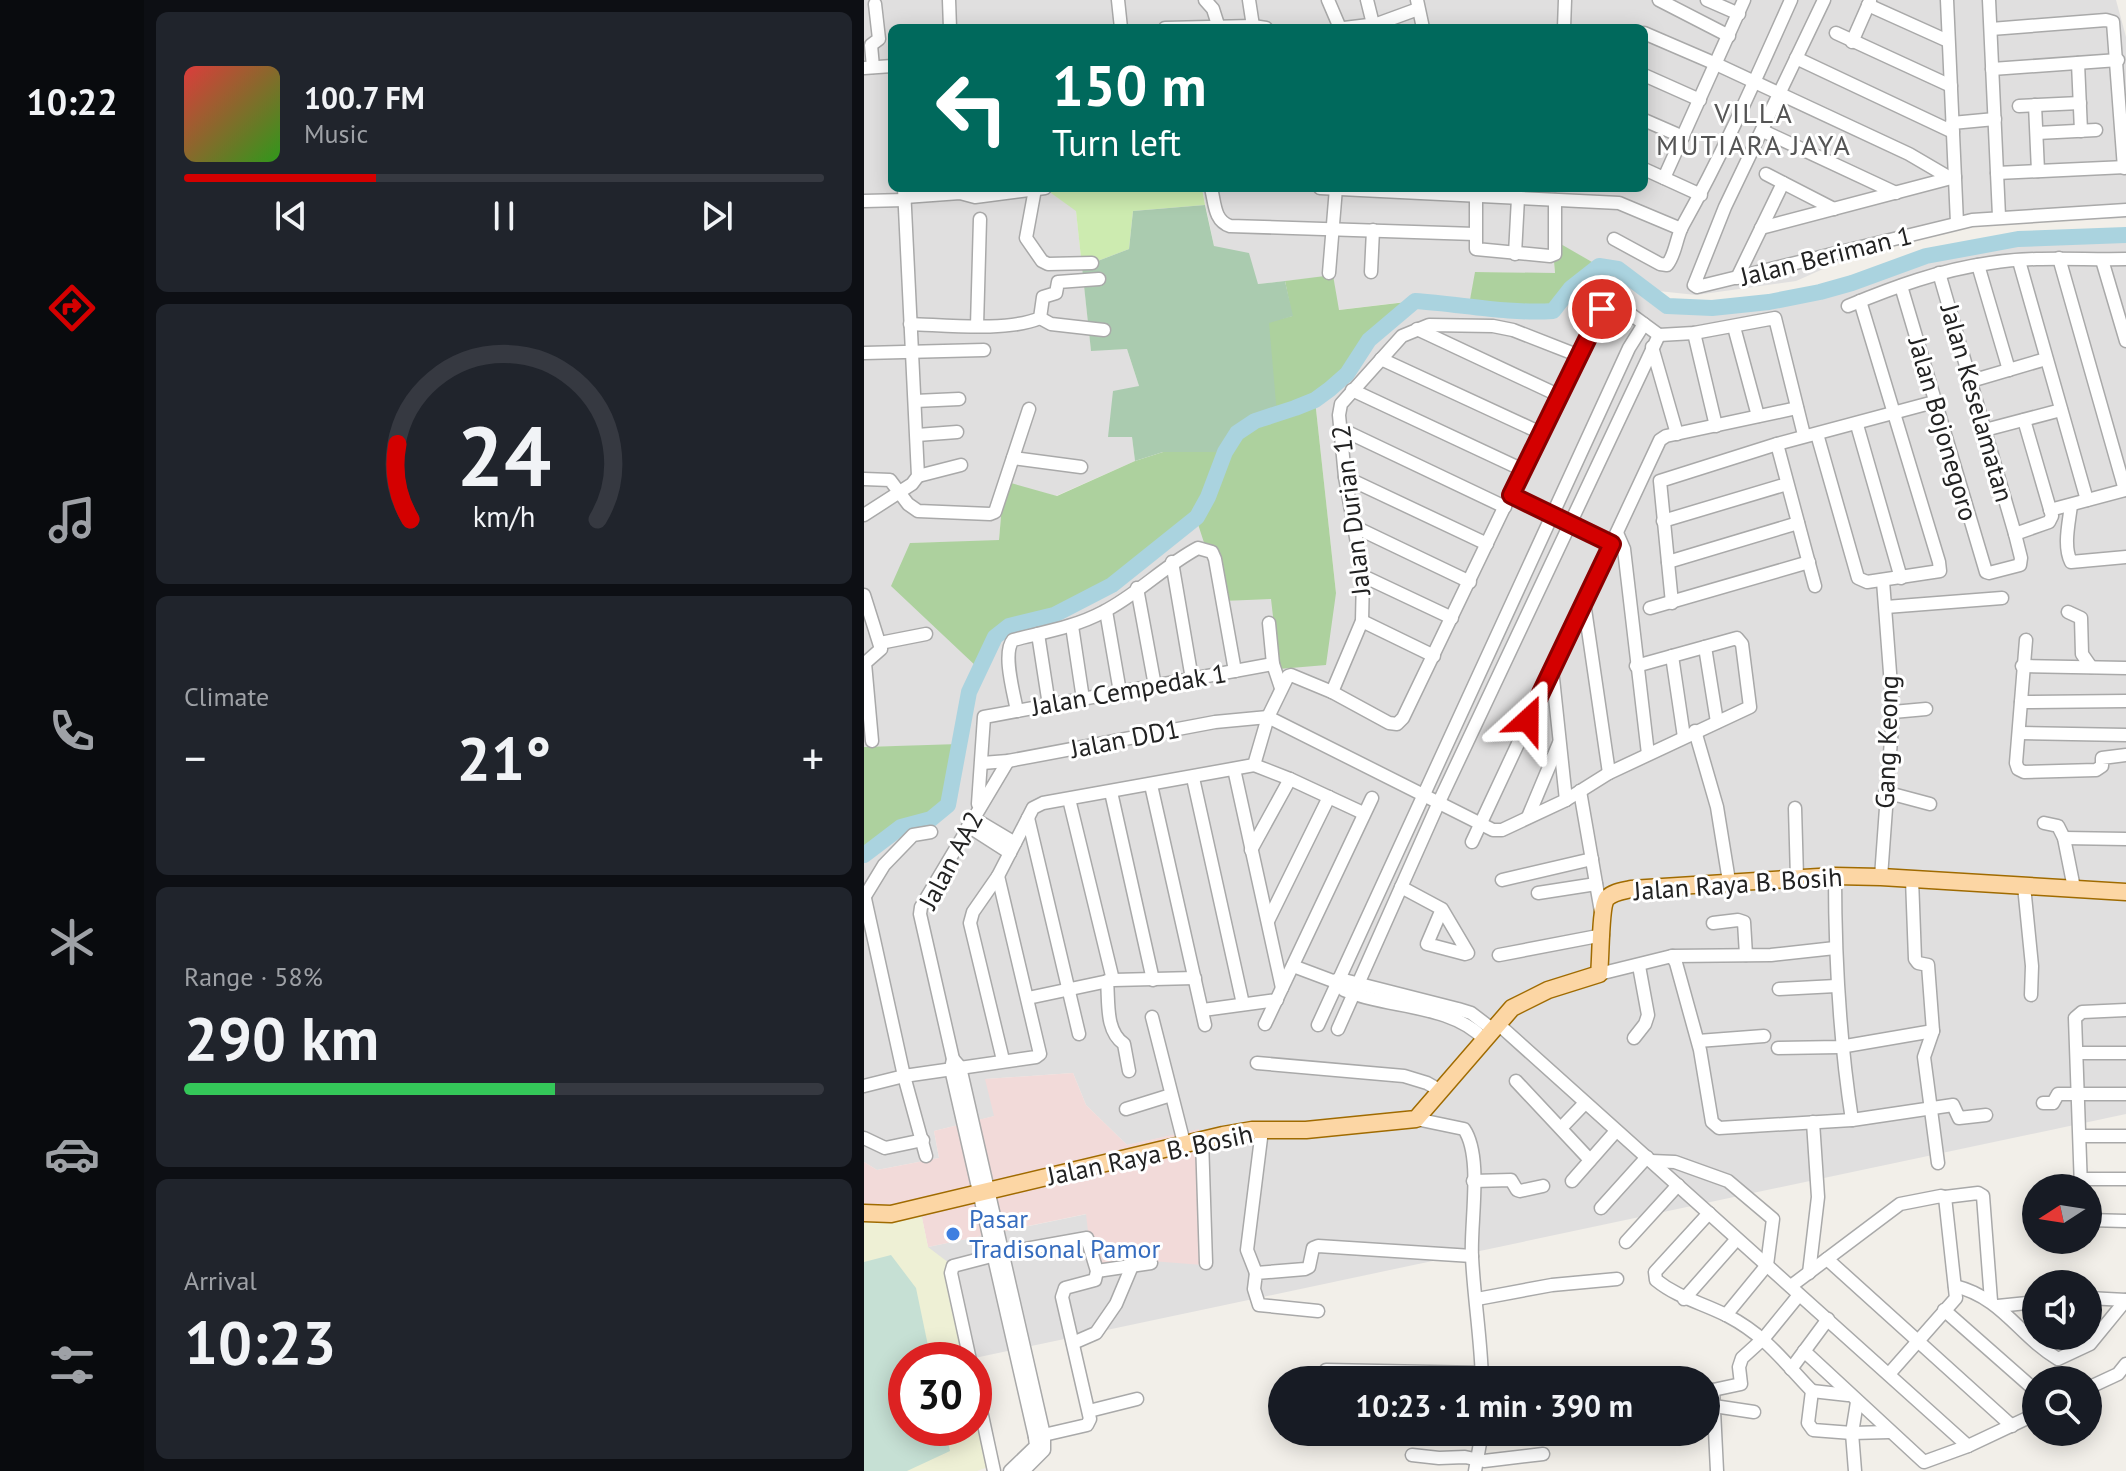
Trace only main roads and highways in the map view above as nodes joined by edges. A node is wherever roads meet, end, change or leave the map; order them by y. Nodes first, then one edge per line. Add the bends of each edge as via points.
1 (2126, 892) edge
2 (864, 1213) edge

1 - 2 main road, Jalan Raya B. Bosih via 1835,876 1631,889 1605,900 1599,974 1512,1008 1416,1119 1202,1139 891,1214

